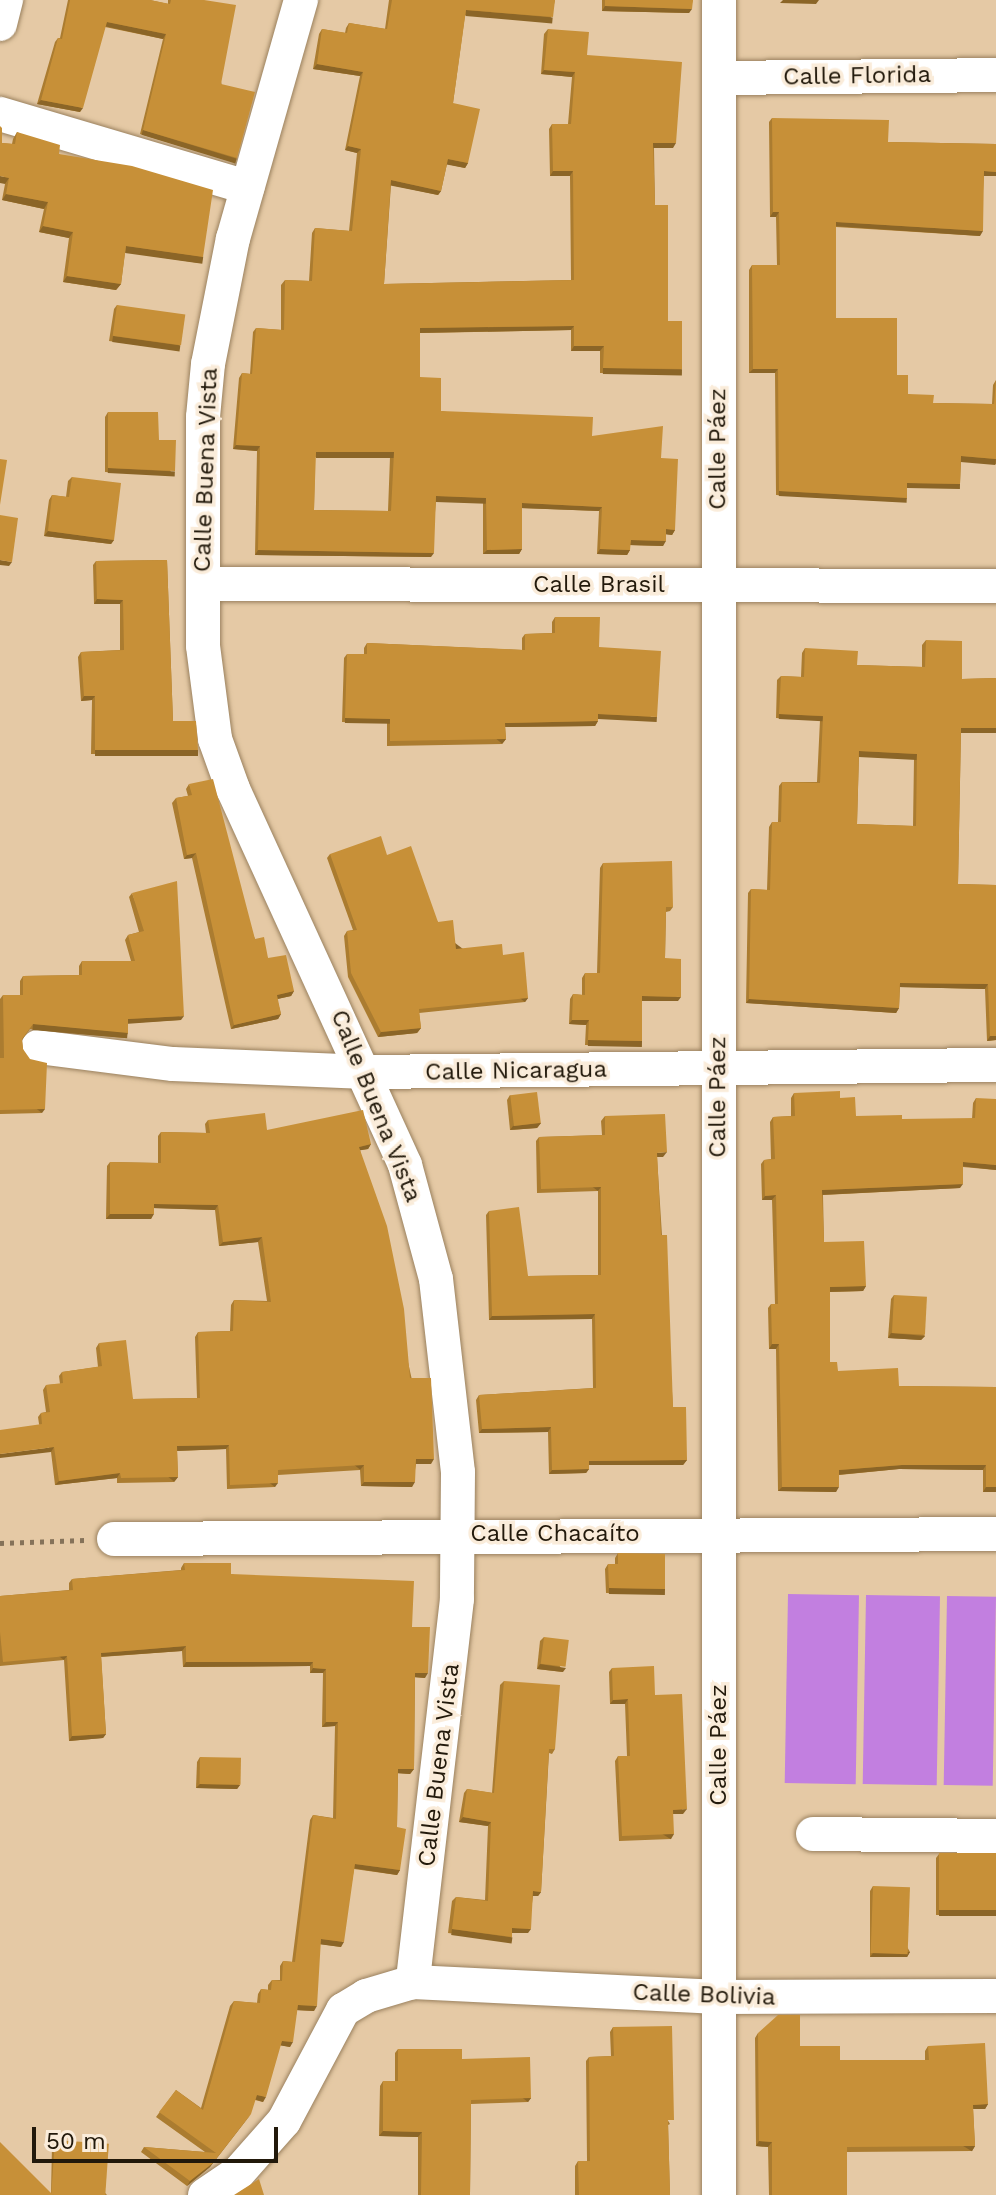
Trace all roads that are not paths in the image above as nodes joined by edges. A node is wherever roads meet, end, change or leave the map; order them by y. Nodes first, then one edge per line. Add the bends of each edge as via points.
1 (6, 0) edge
2 (301, 0) edge
3 (719, 0) edge
4 (0, 24) edge
5 (996, 75) edge
6 (719, 78) junction
7 (0, 114) edge
8 (247, 187) junction
9 (203, 584) junction
10 (718, 585) junction
11 (996, 586) edge
12 (38, 1047) dead end
13 (996, 1065) edge
14 (718, 1068) junction
15 (366, 1072) junction
16 (459, 1534) junction
17 (719, 1534) junction
18 (996, 1534) edge
19 (114, 1539) road end
20 (813, 1834) dead end
21 (996, 1836) edge
22 (413, 1982) junction
23 (996, 1996) edge
24 (719, 1997) junction
25 (205, 2195) edge
26 (719, 2195) edge

1 - 4 street
2 - 8 street, Calle Buena Vista
3 - 6 street, Calle Páez
5 - 6 street, Calle Florida
6 - 10 street, Calle Páez
7 - 8 street
8 - 9 street, Calle Buena Vista via 208,364
9 - 10 street, Calle Brasil
9 - 15 street, Calle Buena Vista via 207,695 215,739
10 - 11 street, Calle Brasil
10 - 14 street, Calle Páez
12 - 15 street, Calle Nicaragua via 173,1064
13 - 14 street, Calle Nicaragua
14 - 15 street, Calle Nicaragua
14 - 17 street, Calle Páez
15 - 16 street, Calle Buena Vista via 405,1165 436,1279
16 - 17 street, Calle Chacaíto
16 - 19 street, Calle Chacaíto
16 - 22 street, Calle Buena Vista via 445,1734
17 - 18 street, Calle Chacaíto
17 - 24 street, Calle Páez
20 - 21 street
22 - 24 street, Calle Bolivia
22 - 25 street via 366,1996 343,2010 277,2131 238,2173
23 - 24 street, Calle Bolivia
24 - 26 street, Calle Páez

